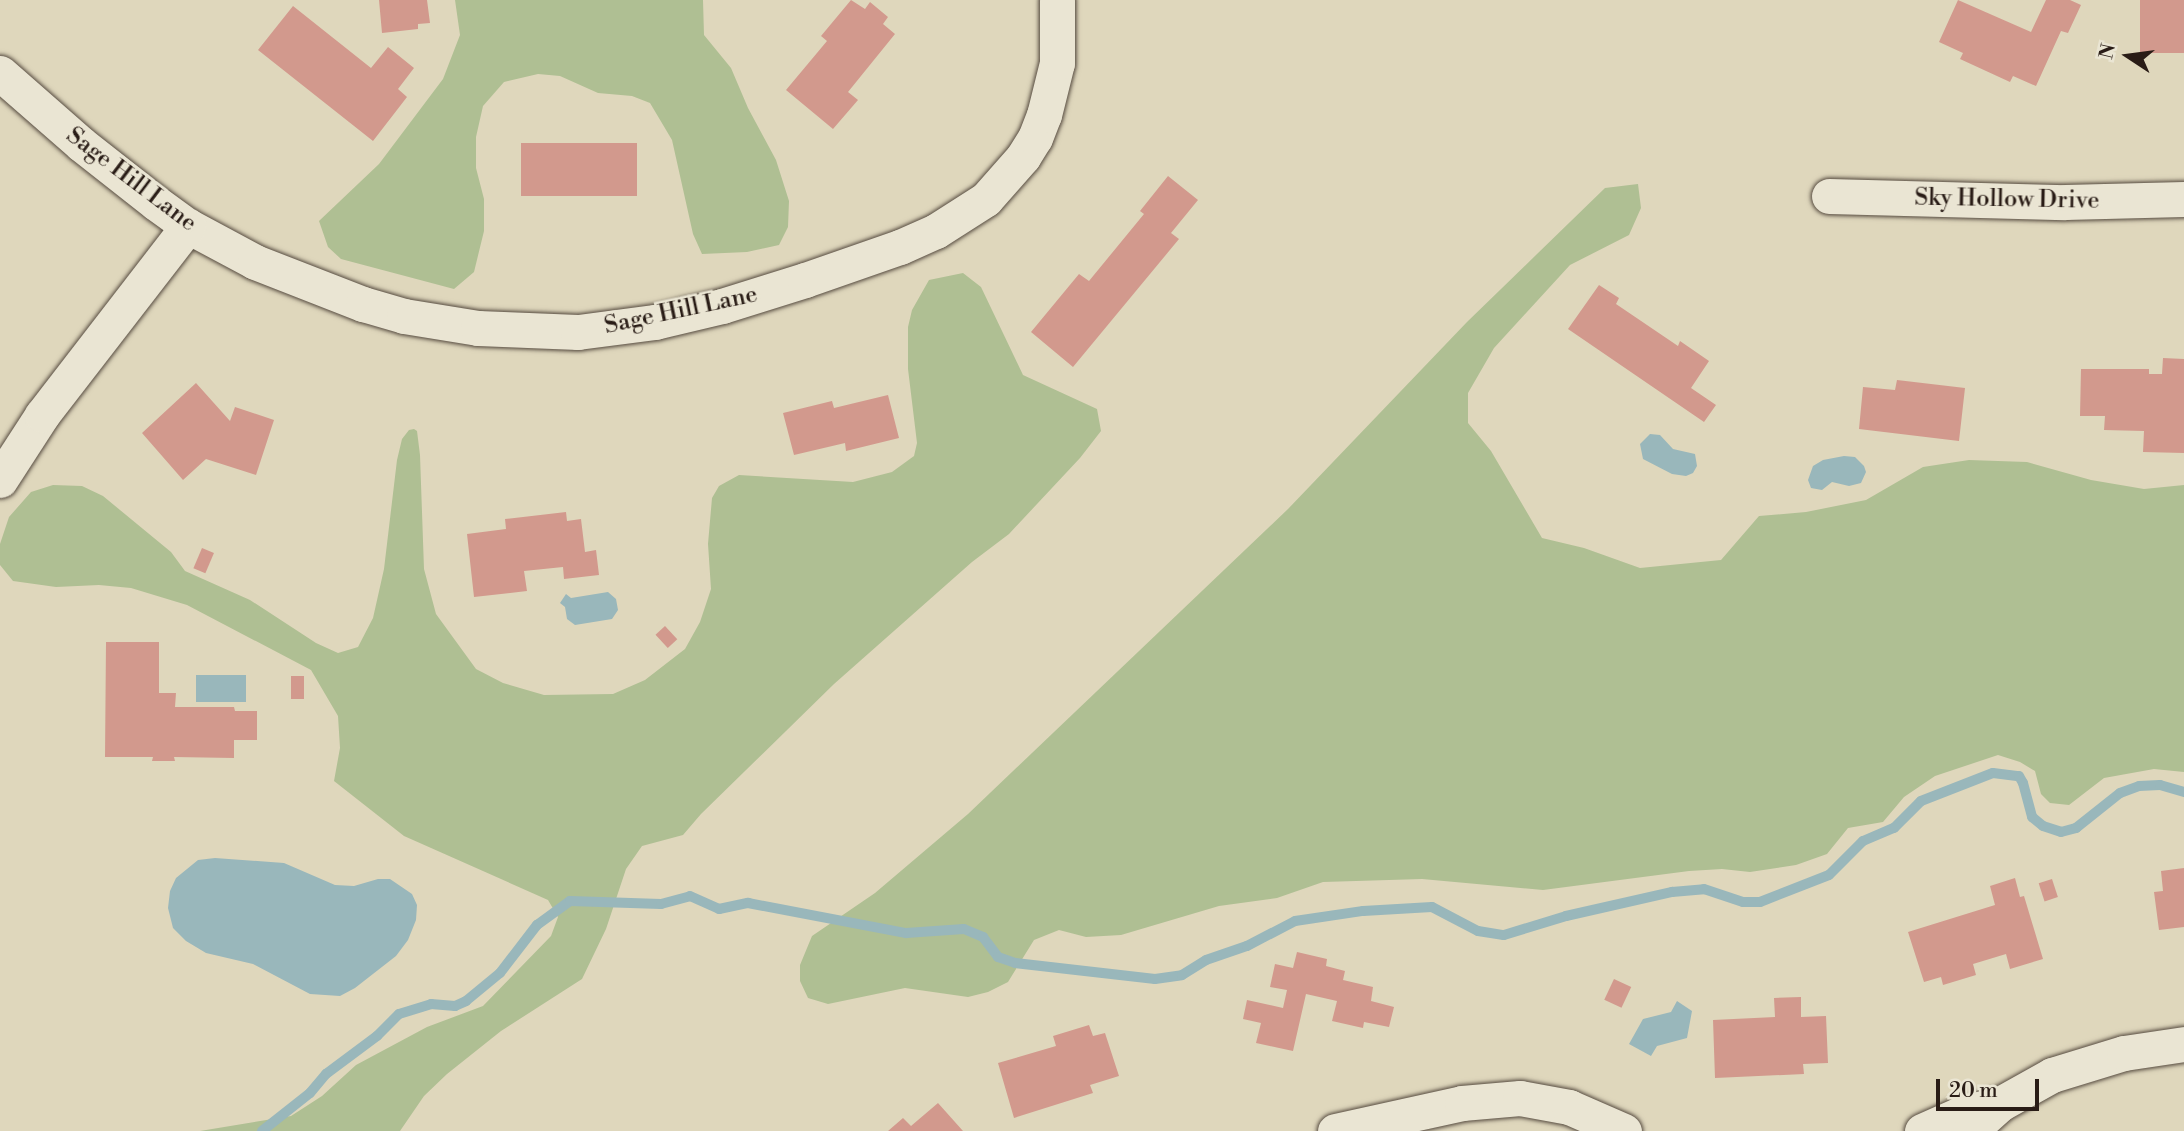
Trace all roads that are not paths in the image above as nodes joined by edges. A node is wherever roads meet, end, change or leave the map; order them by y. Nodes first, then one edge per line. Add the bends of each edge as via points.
1 (1057, 0) edge
2 (0, 73) edge
3 (1829, 196) dead end
4 (2184, 199) edge
5 (188, 226) junction
6 (0, 480) edge
7 (2184, 1044) edge
8 (2000, 1104) junction
9 (1335, 1131) edge
10 (1625, 1131) edge
11 (1922, 1131) edge
12 (1970, 1131) edge

1 - 5 street, Sage Hill Lane via 1057,63 1044,115 1023,157 986,199 936,231 871,258 722,306 655,322 578,332 443,324 363,304 303,282
2 - 5 street, Sage Hill Lane via 81,144
3 - 4 street, Sky Hollow Drive via 2065,202
5 - 6 street via 42,415
7 - 8 street via 2124,1053 2072,1068
8 - 11 street via 1960,1114
8 - 12 street
9 - 10 street via 1462,1103 1520,1098 1569,1107

